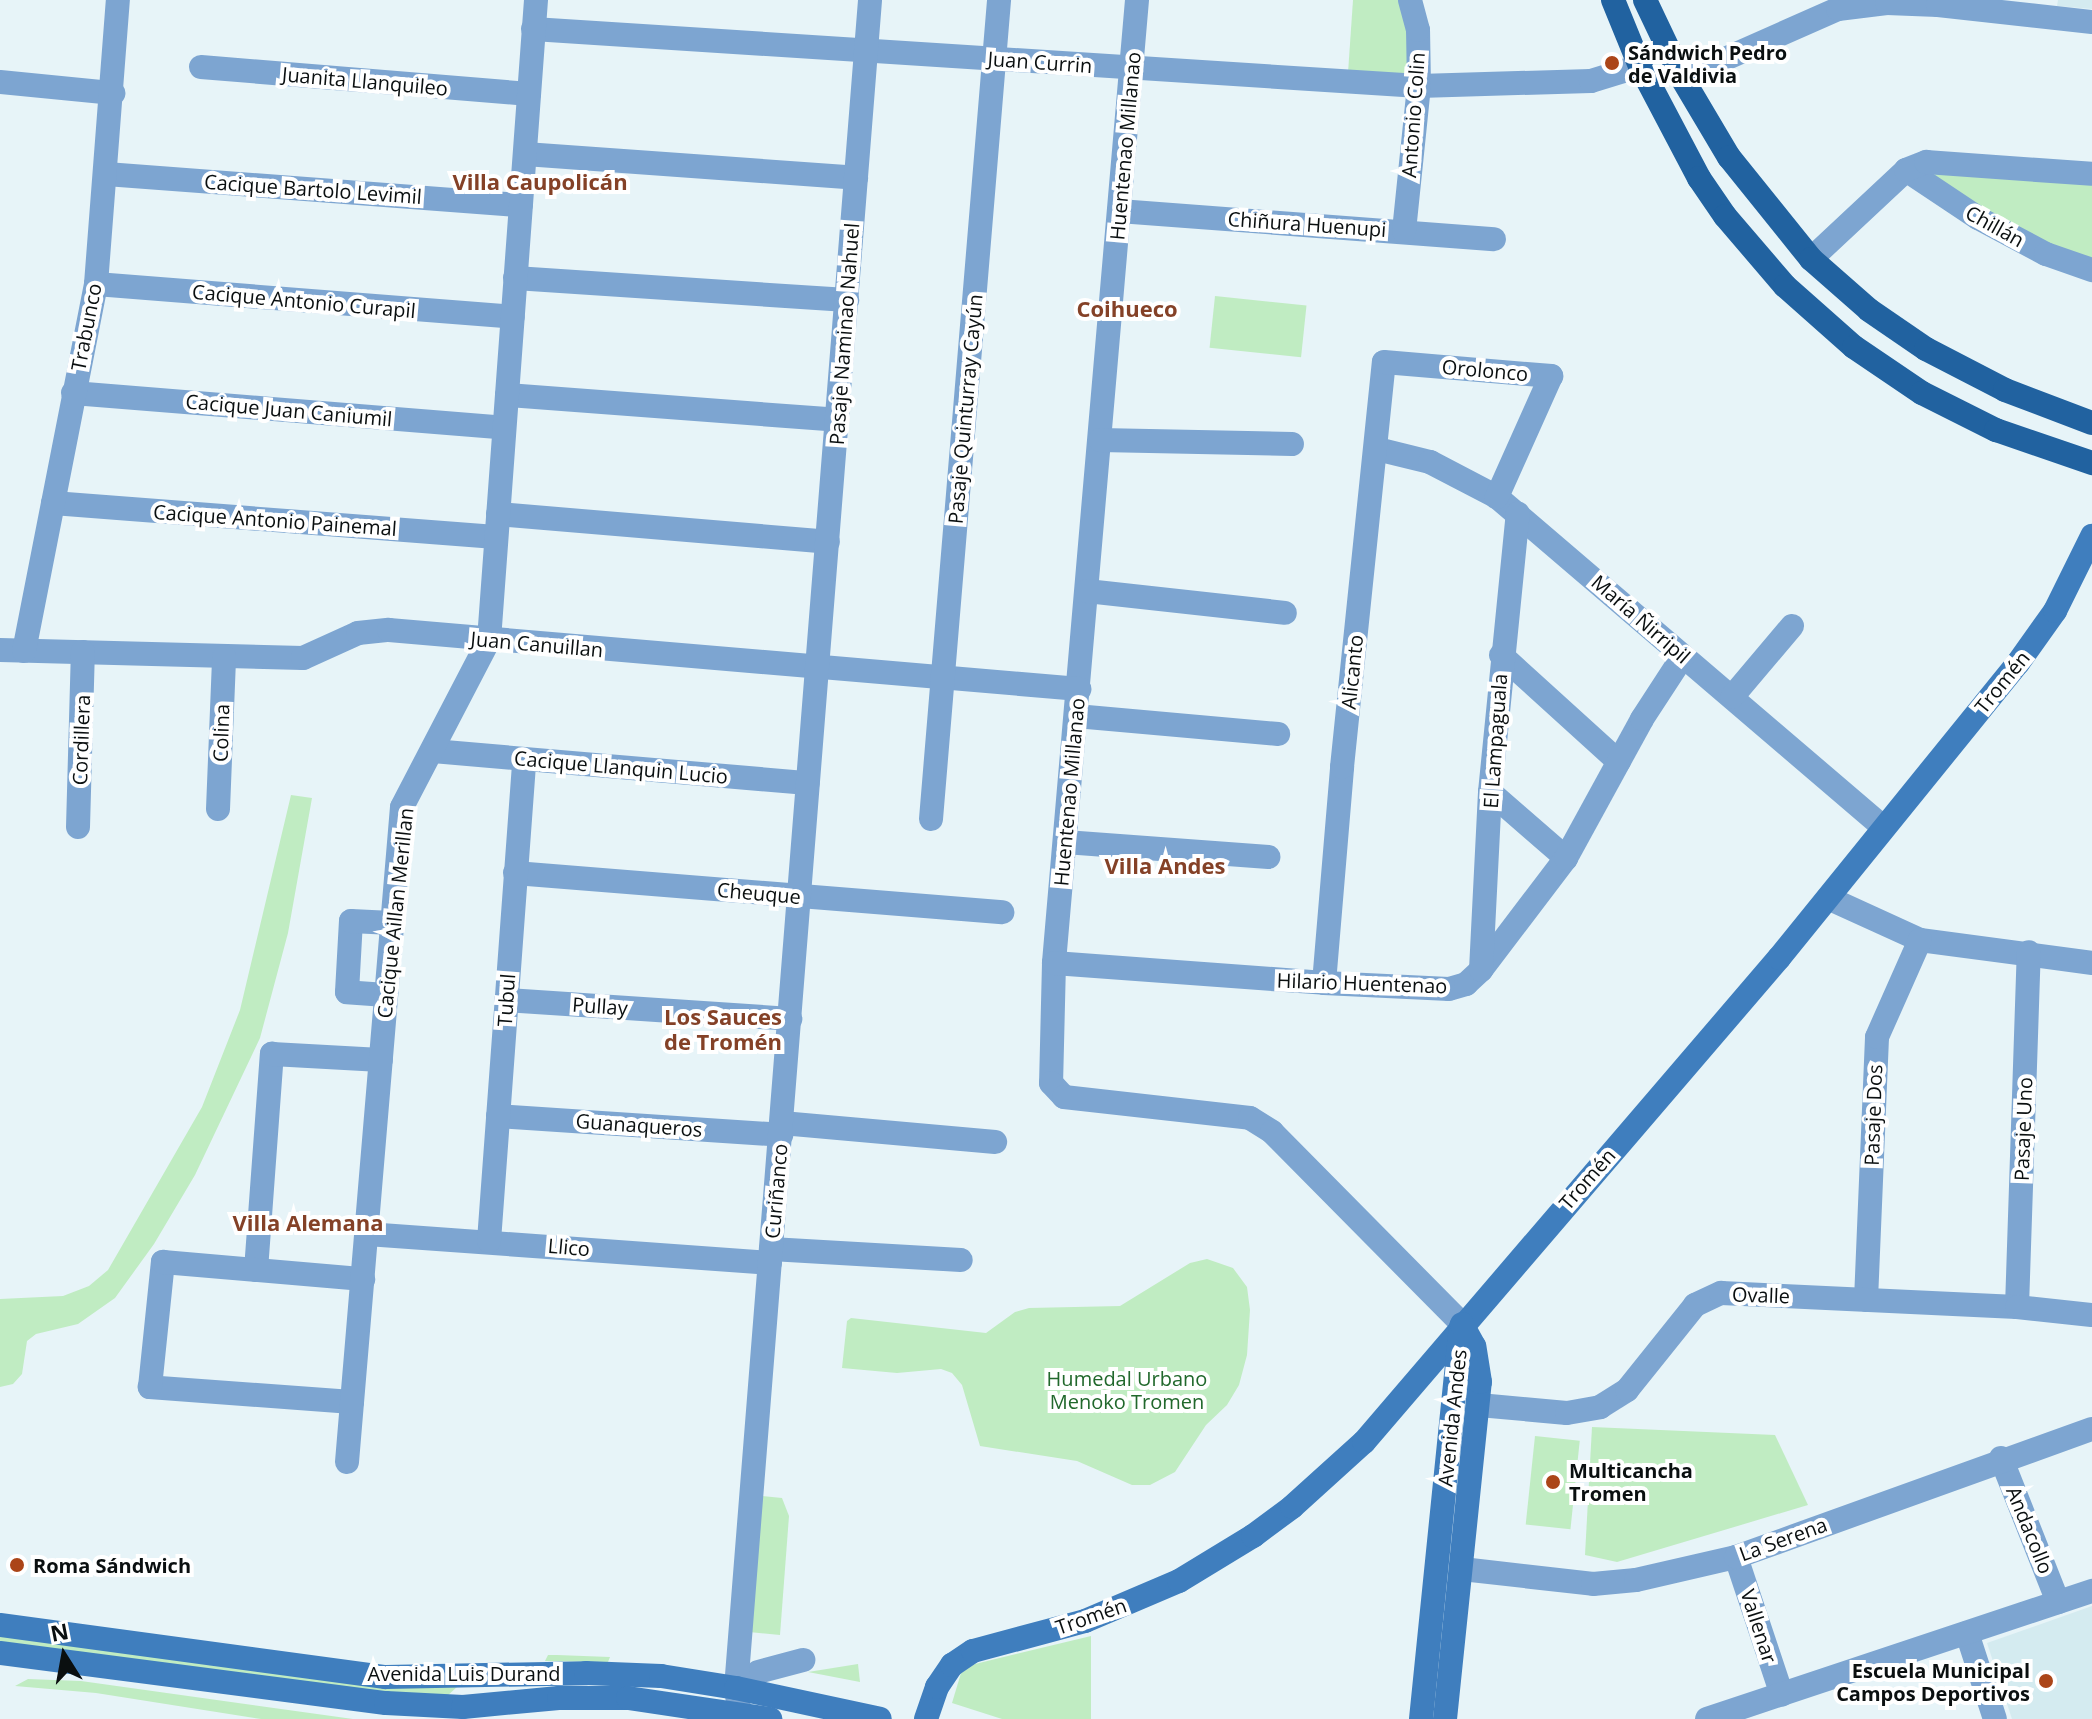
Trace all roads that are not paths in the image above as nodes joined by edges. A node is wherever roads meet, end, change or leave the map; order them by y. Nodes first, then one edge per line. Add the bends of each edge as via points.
1 (118, 0) edge
2 (870, 0) edge
3 (999, 0) edge
4 (1137, 0) edge
5 (1410, 0) edge
6 (1613, 0) edge
7 (1645, 0) edge
8 (1976, 4) edge
9 (532, 9) edge
10 (1806, 10) edge
11 (2092, 22) edge
12 (866, 51) junction
13 (994, 59) junction
14 (1640, 66) junction
15 (201, 67) dead end
16 (1132, 68) junction
17 (1682, 78) junction
18 (0, 82) edge
19 (1419, 86) junction
20 (113, 93) junction
21 (529, 94) junction
22 (525, 154) junction
23 (1906, 170) junction
24 (106, 174) junction
25 (2092, 174) edge
26 (856, 178) junction
27 (521, 205) junction
28 (1119, 211) junction
29 (1404, 231) junction
30 (1494, 239) dead end
31 (1811, 259) junction
32 (2092, 270) edge
33 (515, 278) junction
34 (96, 284) junction
35 (847, 300) junction
36 (513, 317) junction
37 (1384, 362) joint
38 (73, 393) junction
39 (507, 395) junction
40 (2054, 410) junction
41 (837, 420) junction
42 (2092, 423) edge
43 (504, 428) junction
44 (2092, 434) edge
45 (1100, 440) junction
46 (1292, 444) dead end
47 (1377, 449) junction
48 (2092, 463) edge
49 (1497, 497) junction
50 (53, 503) junction
51 (1518, 513) junction
52 (497, 525) junction
53 (2092, 536) edge
54 (828, 542) junction
55 (1087, 591) junction
56 (1285, 613) dead end
57 (1792, 626) dead end
58 (489, 640) junction
59 (12, 650) edge
60 (83, 652) junction
61 (1501, 655) junction
62 (1683, 656) junction
63 (224, 657) junction
64 (818, 669) junction
65 (942, 679) junction
66 (1079, 689) junction
67 (1732, 697) junction
68 (1076, 716) junction
69 (1278, 734) dead end
70 (433, 751) junction
71 (524, 759) junction
72 (1619, 762) junction
73 (808, 783) junction
74 (1490, 792) junction
75 (218, 809) dead end
76 (931, 819) dead end
77 (78, 827) dead end
78 (1883, 827) junction
79 (1065, 842) junction
80 (1268, 857) dead end
81 (1566, 858) junction
82 (515, 873) junction
83 (800, 896) junction
84 (1828, 898) junction
85 (1002, 912) dead end
86 (392, 923) junction
87 (1920, 940) junction
88 (2029, 952) junction
89 (1054, 963) junction
90 (2092, 963) edge
91 (1481, 970) junction
92 (1324, 983) junction
93 (386, 995) junction
94 (506, 1000) junction
95 (790, 1019) junction
96 (381, 1060) junction
97 (498, 1116) junction
98 (781, 1129) junction
99 (995, 1142) dead end
100 (367, 1234) junction
101 (489, 1241) junction
102 (771, 1256) junction
103 (961, 1260) dead end
104 (256, 1270) junction
105 (363, 1279) junction
106 (1866, 1300) junction
107 (2017, 1307) junction
108 (2092, 1315) edge
109 (1462, 1324) junction
110 (352, 1402) junction
111 (1479, 1405) junction
112 (2092, 1429) edge
113 (2001, 1458) junction
114 (347, 1462) dead end
115 (1736, 1557) junction
116 (1462, 1569) junction
117 (2092, 1591) edge
118 (2058, 1602) junction
119 (0, 1625) edge
120 (1967, 1633) junction
121 (0, 1653) edge
122 (803, 1660) dead end
123 (952, 1665) junction
124 (758, 1672) dead end
125 (508, 1674) junction
126 (533, 1674) junction
127 (736, 1688) junction
128 (1782, 1695) junction
129 (559, 1698) junction
130 (462, 1713) edge
131 (740, 1713) junction
132 (770, 1719) edge
133 (880, 1719) edge
134 (926, 1719) edge
135 (939, 1719) edge
136 (1421, 1719) edge
137 (1445, 1719) edge
138 (1707, 1719) edge
139 (1995, 1719) edge

1 - 20 street, Trabunco
2 - 12 street, Pasaje Naminao Nahuel
3 - 13 street, Pasaje Quinturray Cayún
4 - 16 street, Huentenao Millanao
5 - 19 street, Antonio Colin via 1418,30
6 - 14 main road
7 - 17 main road
8 - 10 street via 1887,3
8 - 11 street
9 - 12 street, Juan Currin
9 - 21 street, Cacique Aillan Merillan
10 - 17 street
12 - 13 street, Juan Currin
12 - 26 street, Pasaje Naminao Nahuel
13 - 16 street, Juan Currin
13 - 65 street, Pasaje Quinturray Cayún
14 - 19 street, Juan Currin via 1591,81
14 - 48 main road via 1675,138 1725,216 1819,317 1888,371 1958,412
15 - 21 street, Juanita Llanquileo
16 - 19 street, Juan Currin
16 - 28 street, Huentenao Millanao
17 - 31 main road via 1756,195
18 - 20 street
19 - 29 street, Antonio Colin
20 - 24 street, Trabunco
21 - 22 street, Cacique Aillan Merillan
22 - 26 street
22 - 27 street, Cacique Aillan Merillan
23 - 25 street via 1926,162 1963,162
23 - 31 street
23 - 32 street, Chillán via 1992,225 2046,254
24 - 27 street, Cacique Bartolo Levimil
24 - 34 street, Trabunco
26 - 35 street, Pasaje Naminao Nahuel
27 - 33 street, Cacique Aillan Merillan
28 - 29 street, Chiñura Huenupi
28 - 45 street, Huentenao Millanao
29 - 30 street, Chiñura Huenupi
31 - 40 main road via 1869,310 1926,349
33 - 35 street
33 - 36 street, Cacique Aillan Merillan
34 - 36 street, Cacique Antonio Curapil
34 - 38 street, Trabunco
35 - 41 street, Pasaje Naminao Nahuel
36 - 39 street, Cacique Aillan Merillan
37 - 47 street, Alicanto
37 - 49 street, Orolonco via 1551,376
38 - 43 street, Cacique Juan Caniumil
38 - 50 street, Trabunco
39 - 41 street
39 - 43 street, Cacique Aillan Merillan
40 - 42 main road
40 - 44 main road
41 - 54 street, Pasaje Naminao Nahuel
43 - 52 street, Cacique Aillan Merillan
45 - 46 street
45 - 55 street, Huentenao Millanao
47 - 49 street, María Ñirripil via 1430,462
47 - 92 street, Alicanto
49 - 51 street, María Ñirripil
50 - 52 street, Cacique Antonio Painemal
50 - 59 street, Trabunco
51 - 61 street, El Lampaguala
51 - 62 street, María Ñirripil
52 - 54 street, Cacique Antonio Painemal
52 - 58 street, Cacique Aillan Merillan
53 - 78 street, Tromén via 2037,638
54 - 64 street, Pasaje Naminao Nahuel
55 - 56 street
55 - 66 street, Huentenao Millanao
57 - 67 street
58 - 63 street, Juan Canuillan via 372,629 303,658
58 - 64 street, Juan Canuillan
58 - 70 street, Cacique Aillan Merillan
59 - 60 street, Juan Canuillan
60 - 63 street, Juan Canuillan
60 - 77 street, Cordillera
61 - 72 street
61 - 74 street, El Lampaguala
62 - 67 street, María Ñirripil
62 - 72 street, Hilario Huentenao
63 - 75 street, Colina
64 - 65 street, Juan Canuillan
64 - 73 street, Curiñanco
65 - 66 street, Juan Canuillan
65 - 76 street, Pasaje Quinturray Cayún
66 - 68 street, Huentenao Millanao
67 - 78 street, María Ñirripil
68 - 69 street
68 - 79 street, Huentenao Millanao
70 - 71 street, Cacique Llanquin Lucio
70 - 86 street, Cacique Aillan Merillan via 402,807
71 - 73 street, Cacique Llanquin Lucio
71 - 82 street, Tubul
72 - 81 street, Hilario Huentenao
73 - 83 street, Curiñanco
74 - 81 street
74 - 91 street, El Lampaguala
78 - 84 street, Tromén
79 - 80 street
79 - 89 street, Huentenao Millanao
81 - 91 street, Hilario Huentenao
82 - 83 street, Cheuque
82 - 94 street, Tubul
83 - 85 street, Cheuque
83 - 95 street, Curiñanco
84 - 87 street
84 - 109 street, Tromén
86 - 93 street, Cacique Aillan Merillan
86 - 93 street via 351,921 347,992
87 - 88 street
87 - 106 street, Pasaje Dos via 1877,1037
88 - 90 street
88 - 107 street, Pasaje Uno
89 - 92 street, Hilario Huentenao
89 - 109 street, Huentenao Millanao via 1051,1077 1058,1094 1250,1118 1272,1132
91 - 92 street, Hilario Huentenao via 1466,984 1449,989
93 - 96 street, Cacique Aillan Merillan
94 - 95 street, Pullay
94 - 97 street, Tubul
95 - 98 street, Curiñanco
96 - 100 street, Cacique Aillan Merillan
96 - 104 street via 272,1054
97 - 98 street, Guanaqueros
97 - 101 street, Tubul
98 - 99 street, Guanaqueros
98 - 102 street, Curiñanco
100 - 101 street, Llico
100 - 105 street, Cacique Aillan Merillan
101 - 102 street, Llico
102 - 103 street, Llico
102 - 127 street, Curiñanco
104 - 105 street
104 - 110 street via 163,1262 150,1387
105 - 110 street, Cacique Aillan Merillan
106 - 107 street, Ovalle
106 - 111 street, Ovalle via 1711,1295 1695,1305 1627,1390 1600,1407 1567,1413
107 - 108 street, Ovalle
109 - 111 street, Avenida Andes via 1479,1368
109 - 123 street, Tromén via 1364,1442 1253,1536 1139,1600 1085,1621 973,1651
109 - 136 street, Avenida Andes
110 - 114 street, Cacique Aillan Merillan
111 - 116 street, Avenida Andes
112 - 113 street, La Serena
113 - 115 street, La Serena
113 - 118 street, Andacollo
115 - 116 street, La Serena via 1613,1583
115 - 128 street, Vallenar
116 - 137 street, Avenida Andes
117 - 118 street
118 - 120 street
119 - 125 street, Avenida Luis Durand via 386,1677
120 - 128 street
120 - 139 street
121 - 130 street, Avenida Luis Durand
122 - 124 street
123 - 134 street
123 - 135 street
125 - 126 street, Avenida Luis Durand
125 - 130 street via 474,1684
126 - 127 street, Avenida Luis Durand via 661,1676
126 - 129 street via 548,1694
127 - 131 street, Curiñanco
127 - 133 street, Avenida Luis Durand
128 - 138 street
129 - 130 street, Avenida Luis Durand
129 - 131 street, Avenida Luis Durand via 628,1698
131 - 132 street, Avenida Luis Durand

